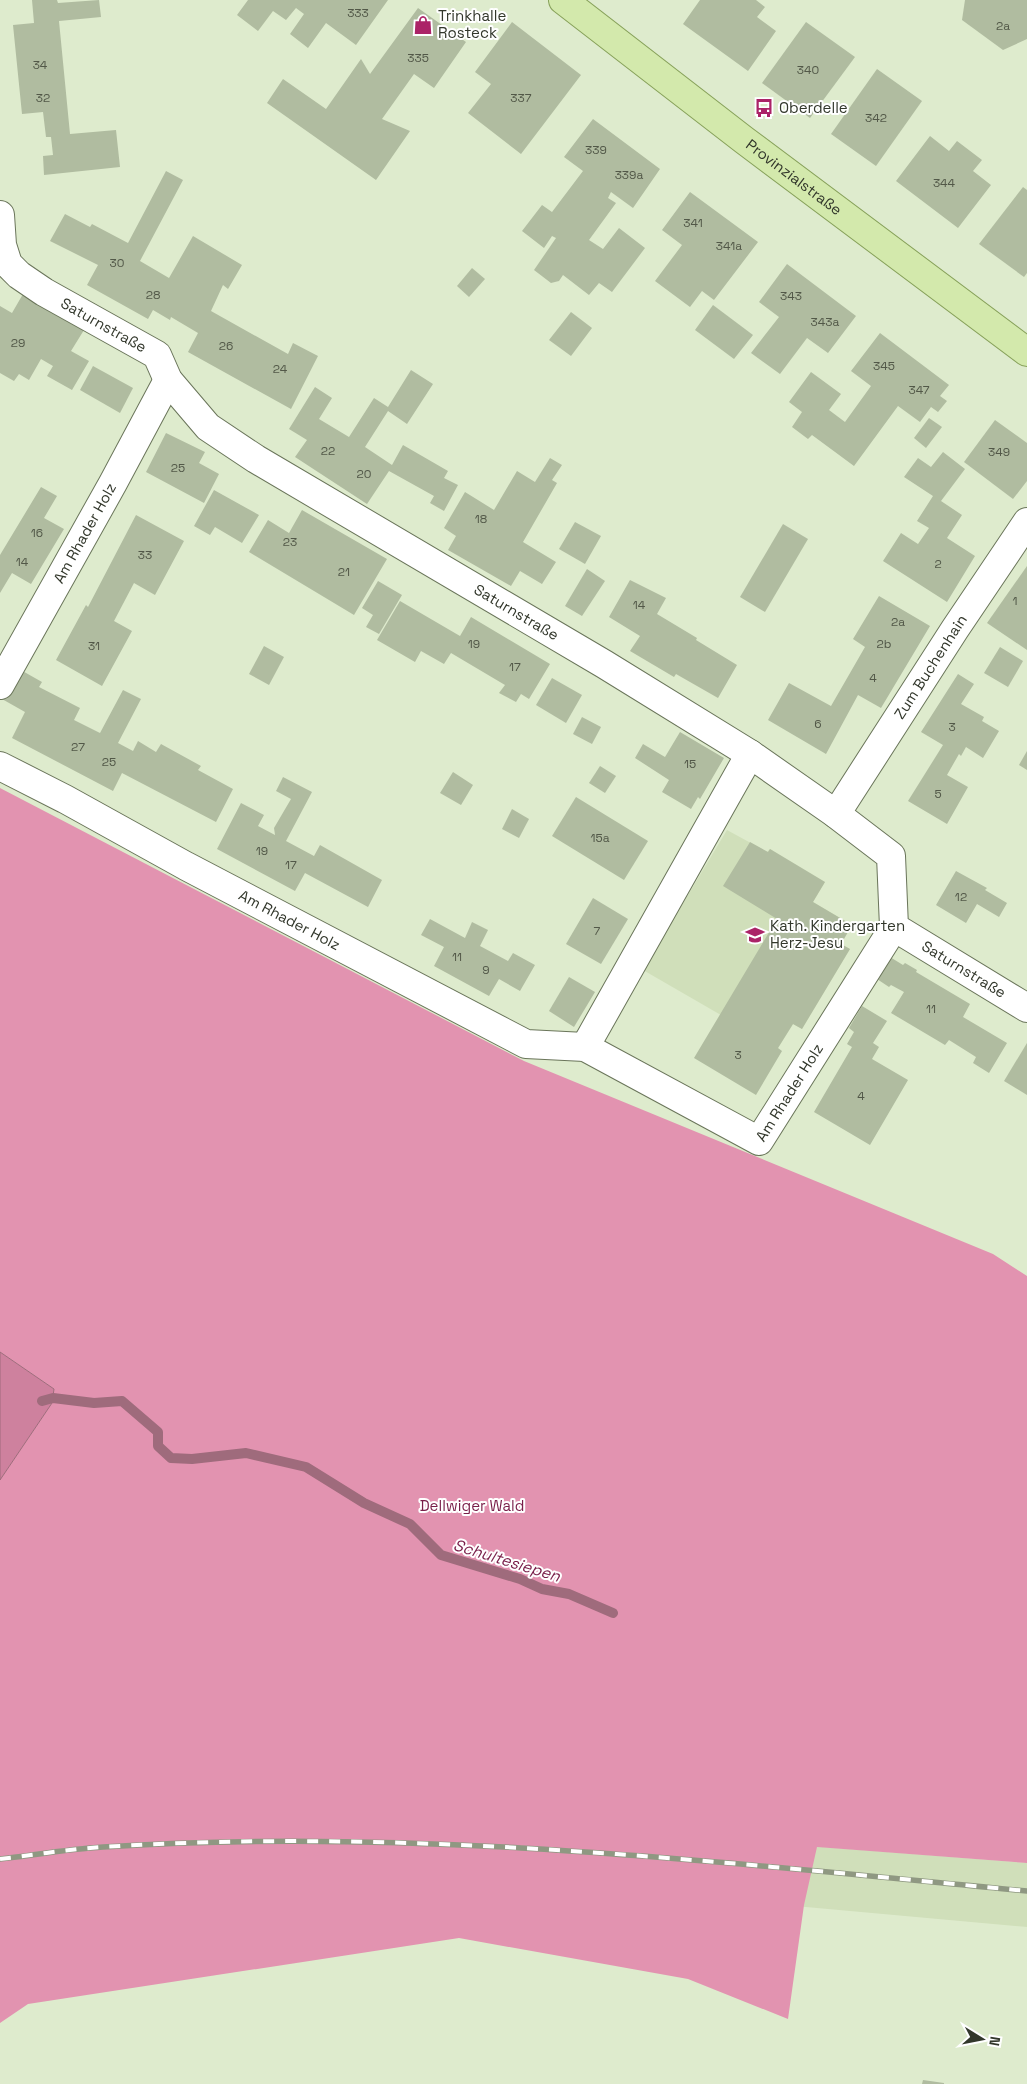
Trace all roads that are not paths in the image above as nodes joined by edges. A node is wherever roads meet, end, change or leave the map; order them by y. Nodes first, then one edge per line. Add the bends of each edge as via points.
1 (562, 0) edge
2 (0, 215) edge
3 (1027, 352) edge
4 (168, 380) junction
5 (1027, 522) edge
6 (0, 685) edge
7 (750, 754) junction
8 (0, 766) edge
9 (836, 814) junction
10 (894, 927) junction
11 (1027, 1008) edge
12 (585, 1047) junction

1 - 3 main road, Provinzialstraße
2 - 4 street, Saturnstraße via 2,244 8,264 19,275 157,355
4 - 6 street, Am Rhader Holz
4 - 7 street, Saturnstraße via 208,427 256,459
5 - 9 street, Zum Buchenhain
7 - 9 street, Saturnstraße
7 - 12 street
8 - 12 street, Am Rhader Holz via 526,1044
9 - 10 street, Saturnstraße via 890,856
10 - 11 street, Saturnstraße
10 - 12 street, Am Rhader Holz via 759,1141

